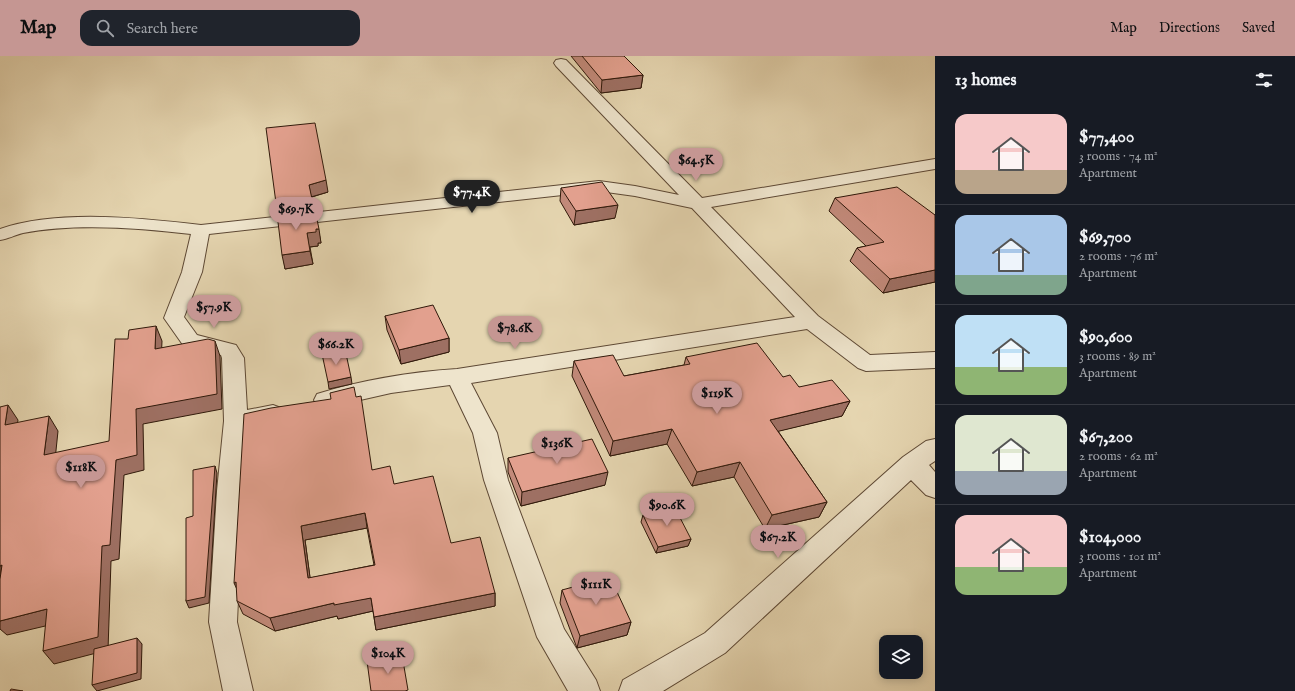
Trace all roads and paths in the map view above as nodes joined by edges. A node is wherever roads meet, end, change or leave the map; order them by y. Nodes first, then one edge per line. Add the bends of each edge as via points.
1 (561, 63) dead end
2 (935, 164) edge
3 (871, 175) junction
4 (888, 188) edge
5 (697, 204) junction
6 (201, 230) junction
7 (0, 235) edge
8 (811, 321) junction
9 (935, 360) edge
10 (457, 377) junction
11 (236, 421) junction
12 (935, 448) edge
13 (912, 464) junction
14 (935, 488) edge
15 (238, 691) edge
16 (585, 691) edge
17 (634, 691) edge

1 - 5 street
2 - 3 street
3 - 4 street
3 - 5 street
5 - 6 street via 599,186
5 - 8 street
6 - 7 street via 138,223 71,223 20,228
6 - 11 street via 192,272 174,318 190,340 228,350 233,358
8 - 9 street via 866,363
8 - 10 street
10 - 11 street via 376,387
10 - 16 street via 485,433 496,480 552,637
11 - 15 street via 223,622
12 - 13 street
13 - 14 street
13 - 17 street via 715,643

